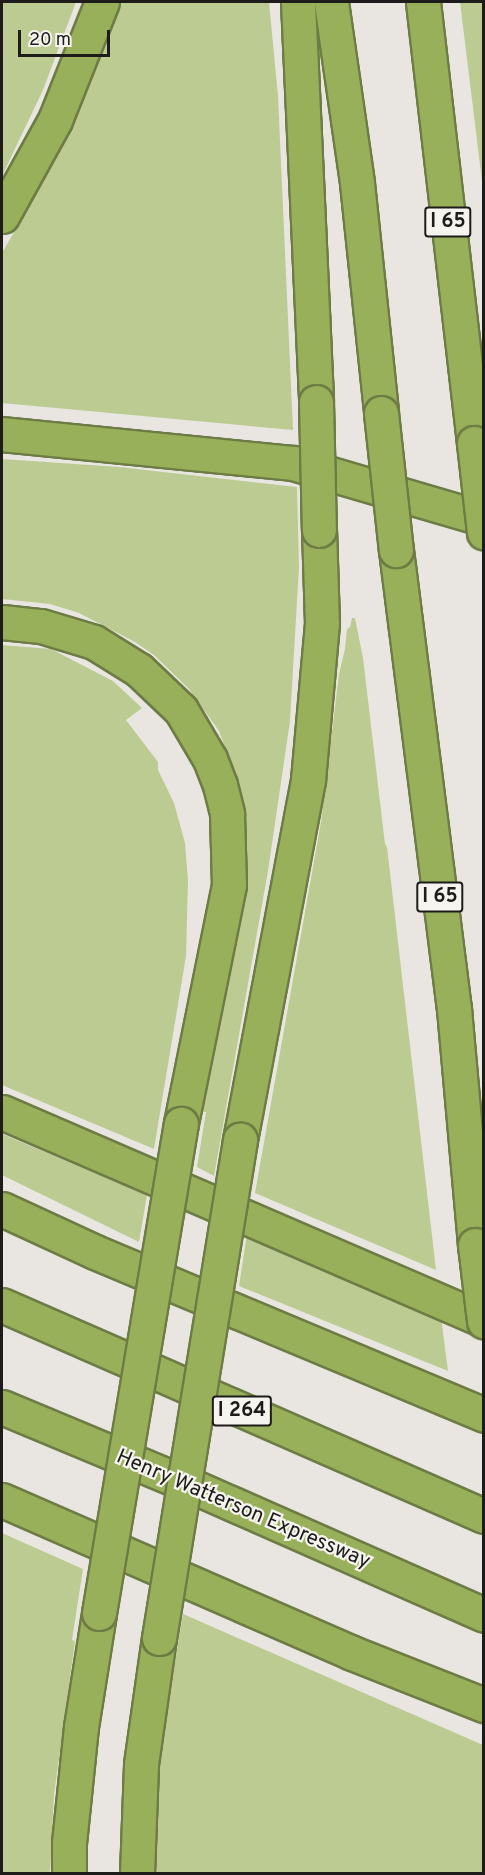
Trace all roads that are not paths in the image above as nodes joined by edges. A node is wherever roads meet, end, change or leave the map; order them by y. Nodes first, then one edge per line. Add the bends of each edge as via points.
1 (102, 2) edge
2 (298, 2) edge
3 (331, 2) edge
4 (423, 2) edge
5 (2, 216) edge
6 (2, 434) edge
7 (483, 519) edge
8 (483, 532) edge
9 (2, 622) edge
10 (2, 1112) edge
11 (2, 1209) edge
12 (2, 1305) edge
13 (483, 1320) edge
14 (2, 1407) edge
15 (483, 1414) edge
16 (2, 1500) edge
17 (483, 1516) edge
18 (483, 1615) edge
19 (483, 1705) edge
20 (69, 1874) edge
21 (137, 1874) edge

1 - 5 highway via 55,120
2 - 21 highway, bridge via 322,624 308,780 240,1140 159,1638 141,1764
3 - 13 highway, I 65, bridge via 357,183 396,550 454,1010
4 - 8 highway, I 65, bridge
6 - 7 highway via 293,463
9 - 20 highway, bridge via 41,626 94,642 139,670 181,710 210,759 227,814 228,885 181,1124 99,1613 81,1727
10 - 13 highway
11 - 15 highway
12 - 17 highway, I 264
14 - 18 highway, Henry Watterson Expressway
16 - 19 highway via 352,1653

